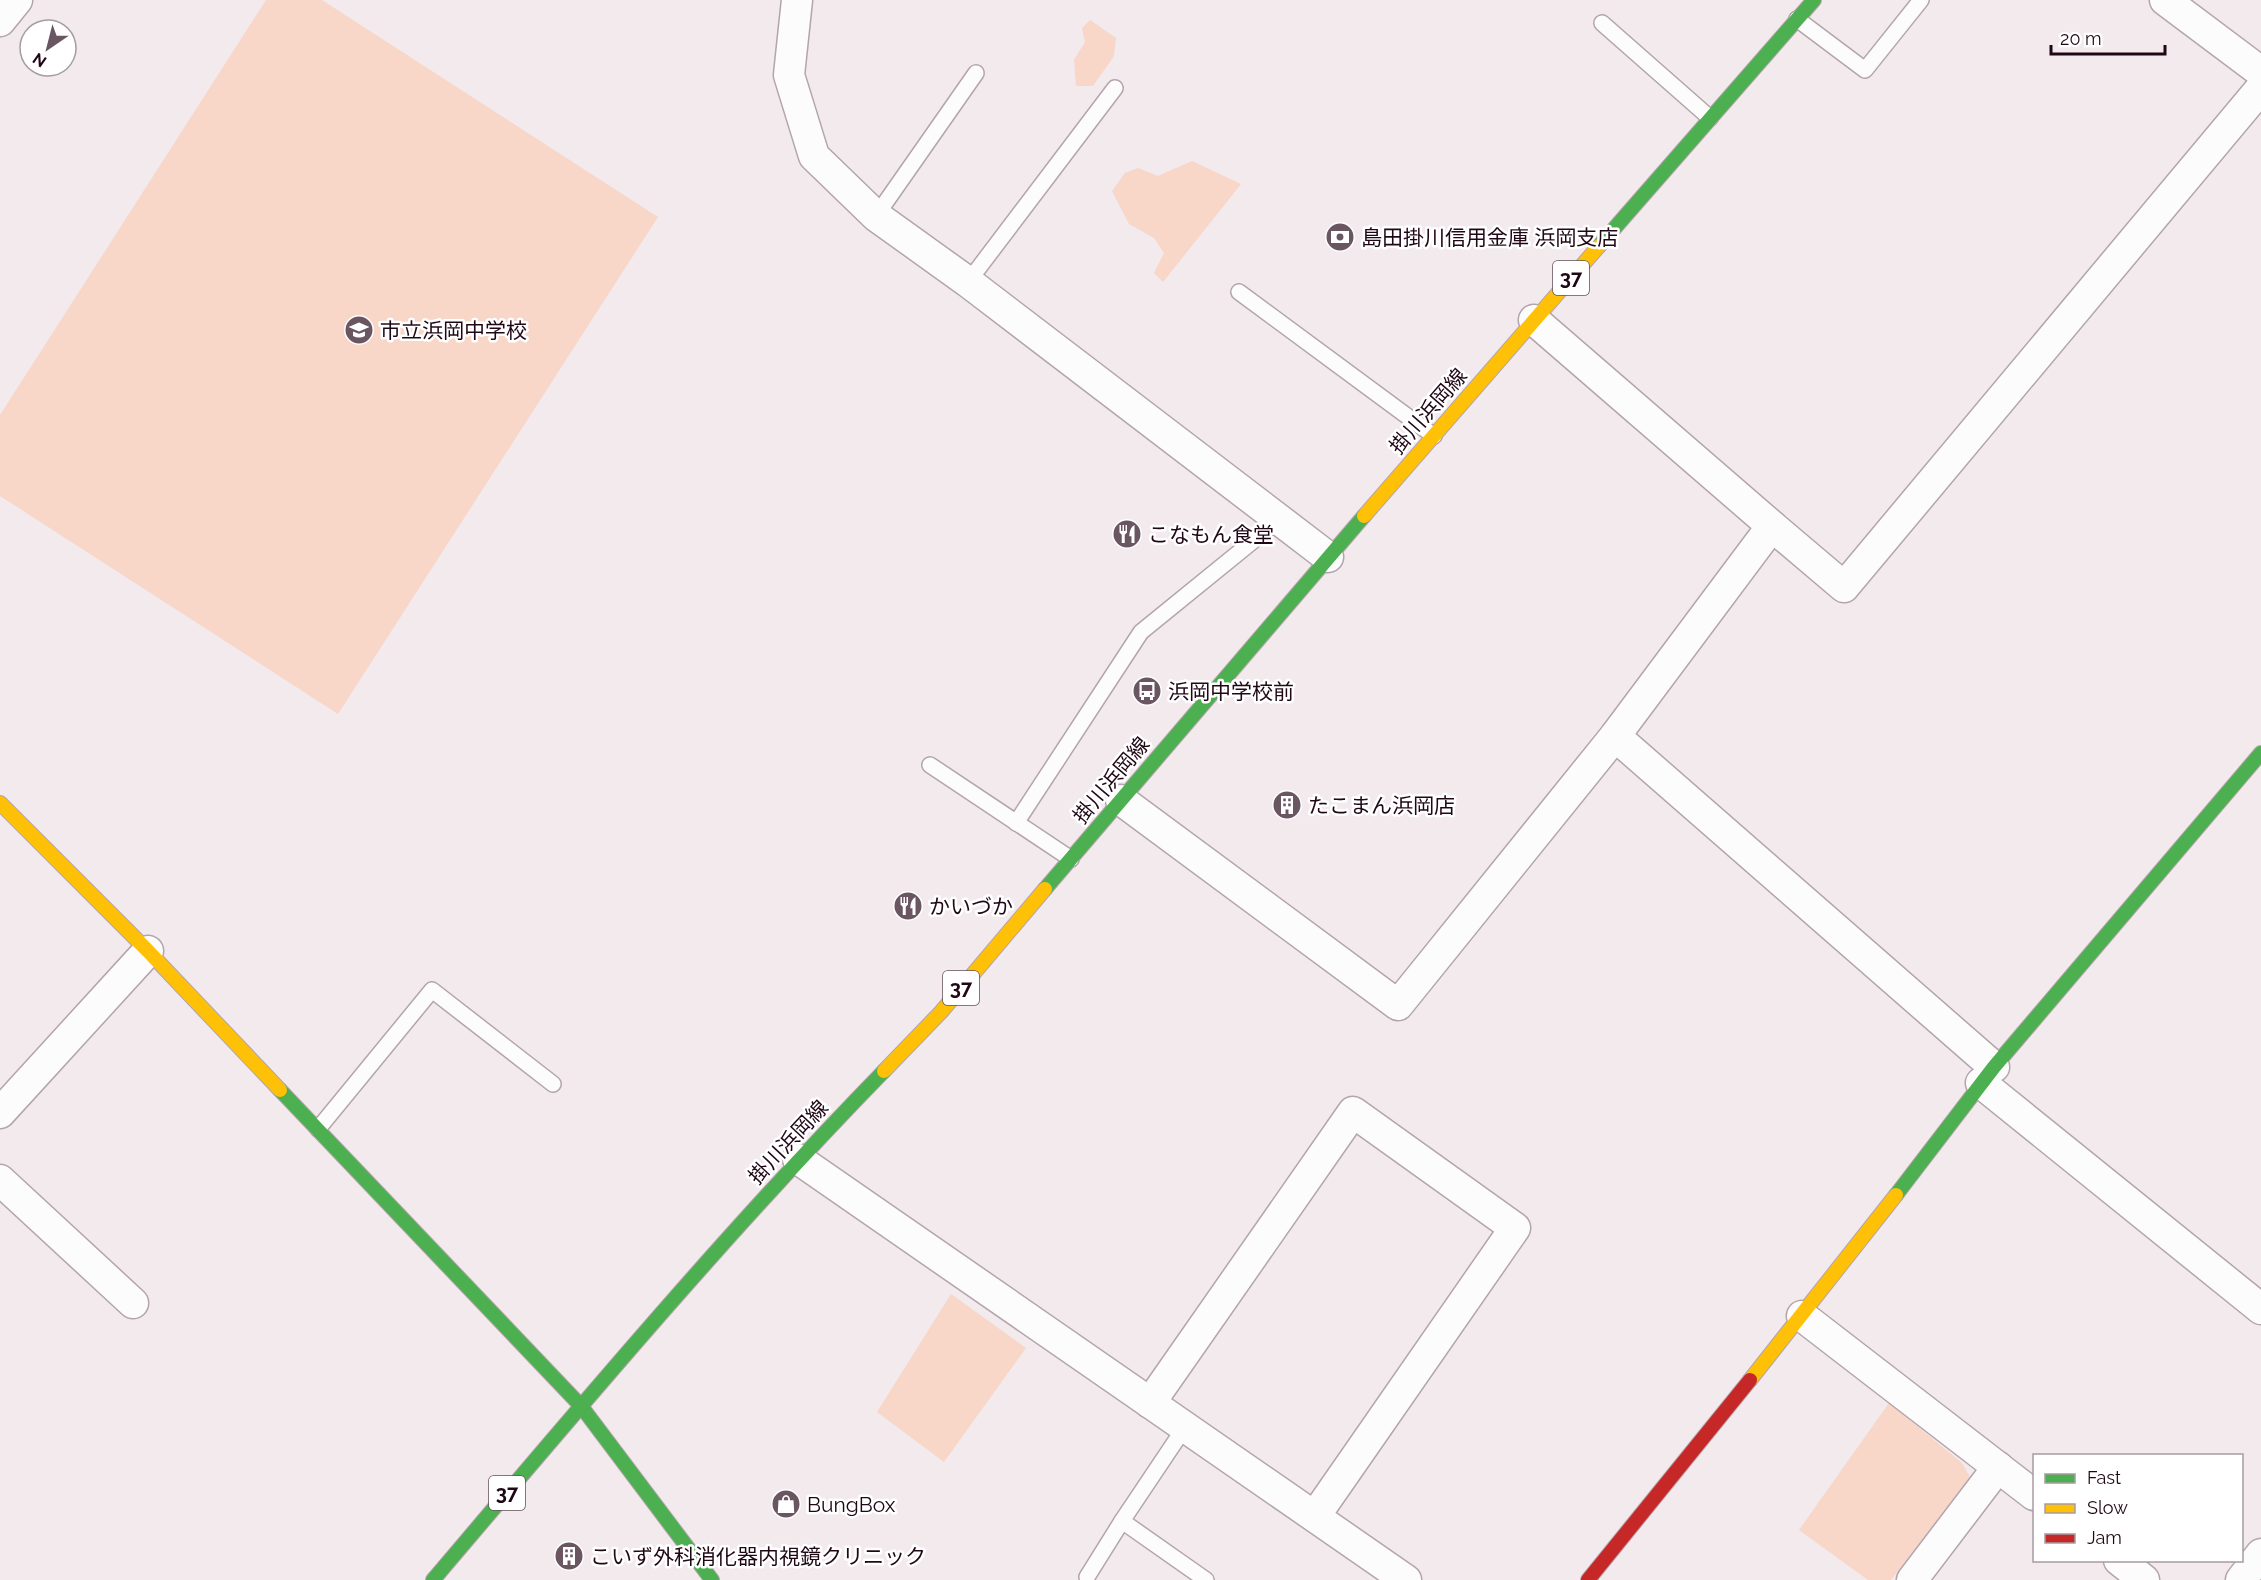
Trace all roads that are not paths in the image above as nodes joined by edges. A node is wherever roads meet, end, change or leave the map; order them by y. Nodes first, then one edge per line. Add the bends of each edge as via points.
1 (17, 0) edge
2 (797, 0) edge
3 (1814, 0) edge
4 (1921, 0) edge
5 (2165, 0) edge
6 (1797, 20) junction
7 (0, 21) edge
8 (1602, 23) dead end
9 (2261, 72) edge
10 (976, 73) dead end
11 (1115, 87) dead end
12 (2261, 88) edge
13 (1710, 118) junction
14 (876, 216) junction
15 (968, 282) junction
16 (1239, 292) dead end
17 (1534, 320) junction
18 (1434, 436) junction
19 (1280, 519) junction
20 (1772, 526) junction
21 (1328, 557) junction
22 (1615, 736) junction
23 (2261, 753) edge
24 (930, 765) dead end
25 (1121, 800) junction
26 (0, 803) edge
27 (1016, 823) junction
28 (1071, 859) junction
29 (148, 951) junction
30 (1988, 1075) junction
31 (553, 1084) dead end
32 (0, 1113) edge
33 (318, 1130) junction
34 (798, 1159) junction
35 (0, 1180) edge
36 (133, 1303) dead end
37 (2261, 1309) edge
38 (1803, 1316) junction
39 (1150, 1403) junction
40 (581, 1406) junction
41 (1185, 1427) junction
42 (1998, 1467) junction
43 (2033, 1494) edge
44 (1315, 1516) junction
45 (1122, 1521) junction
46 (2261, 1554) edge
47 (2122, 1562) edge
48 (1087, 1577) dead end
49 (433, 1580) edge
50 (712, 1580) edge
51 (1206, 1580) edge
52 (1406, 1580) edge
53 (1588, 1580) edge
54 (1912, 1580) edge
55 (2144, 1580) edge
56 (2241, 1580) edge

1 - 7 street
2 - 14 street via 789,75 814,156
3 - 6 main road, 掛川浜岡線 / 37
4 - 6 lane via 1864,70
5 - 9 street
6 - 13 main road, 掛川浜岡線 / 37
8 - 13 lane
10 - 14 lane
11 - 15 lane
12 - 20 street via 1844,587
13 - 17 main road, 掛川浜岡線 / 37
14 - 15 street
15 - 19 street
16 - 18 lane
17 - 18 main road, 掛川浜岡線 / 37
17 - 20 street
18 - 21 main road, 掛川浜岡線 / 37
19 - 21 street
19 - 27 lane via 1142,632
20 - 22 street
21 - 25 main road, 掛川浜岡線 / 37
22 - 25 street via 1398,1005
22 - 30 street
23 - 30 main road
24 - 27 lane
25 - 28 main road, 掛川浜岡線 / 37
26 - 29 main road
27 - 28 lane
28 - 34 main road, 掛川浜岡線 / 37 via 941,1012
29 - 32 street
29 - 33 main road
30 - 37 street
30 - 38 main road
31 - 33 lane via 432,990
33 - 40 main road
34 - 39 street
34 - 40 main road, 掛川浜岡線 / 37
35 - 36 street
38 - 42 street
38 - 53 main road
39 - 41 street
39 - 44 street via 1353,1112 1515,1228
40 - 49 main road, 掛川浜岡線 / 37
40 - 50 main road
41 - 44 street
41 - 45 lane
42 - 43 street
42 - 54 street
44 - 52 street
45 - 48 lane
45 - 51 lane
46 - 56 street
47 - 55 street

